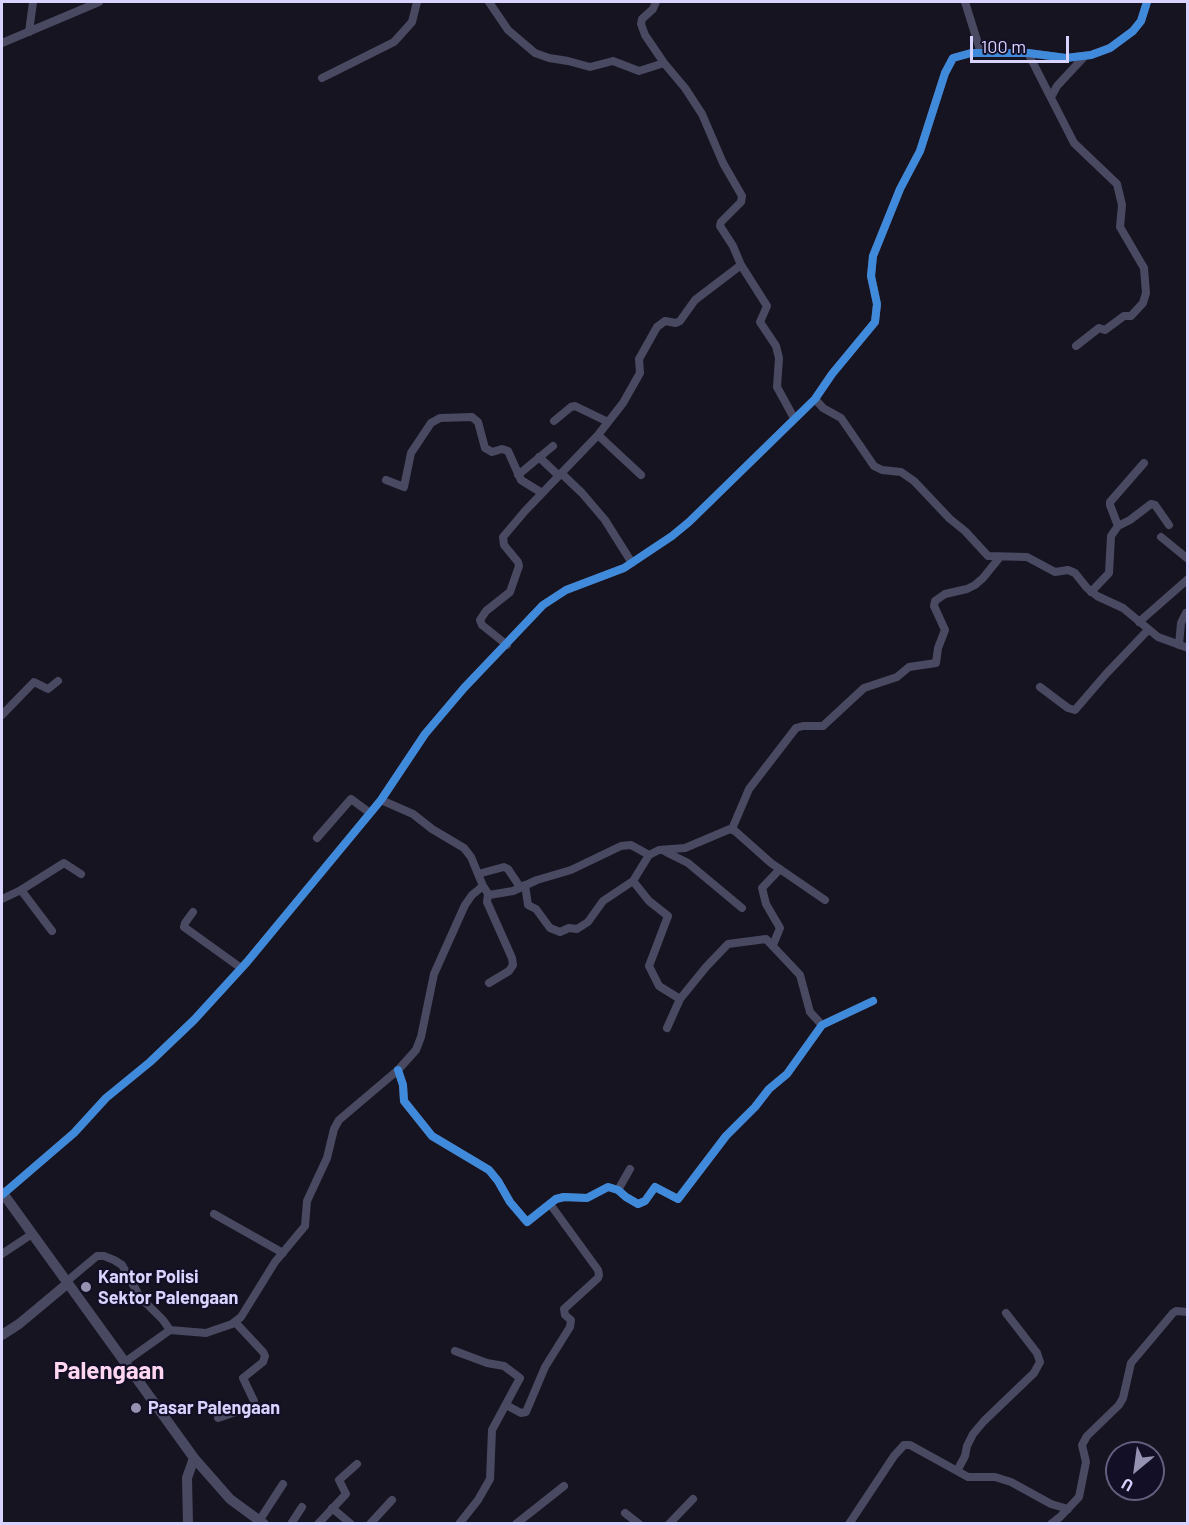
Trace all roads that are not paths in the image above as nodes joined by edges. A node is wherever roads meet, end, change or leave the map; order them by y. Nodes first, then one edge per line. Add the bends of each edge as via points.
1 (33, 2) edge
2 (99, 2) edge
3 (417, 2) edge
4 (489, 2) edge
5 (656, 2) edge
6 (965, 2) edge
7 (1147, 2) edge
8 (29, 32) junction
9 (2, 43) edge
10 (981, 53) junction
11 (1028, 53) junction
12 (1084, 57) junction
13 (664, 63) junction
14 (322, 78) dead end
15 (1051, 97) junction
16 (741, 266) junction
17 (1076, 346) dead end
18 (815, 399) junction
19 (794, 418) junction
20 (554, 421) dead end
21 (608, 423) junction
22 (598, 435) junction
23 (553, 446) dead end
24 (539, 457) junction
25 (1144, 463) dead end
26 (518, 475) junction
27 (561, 475) junction
28 (641, 475) dead end
29 (387, 480) dead end
30 (542, 493) junction
31 (1170, 525) dead end
32 (1118, 526) junction
33 (1161, 537) dead end
34 (1000, 557) junction
35 (1188, 559) edge
36 (632, 563) junction
37 (1188, 579) edge
38 (1091, 592) junction
39 (1186, 613) dead end
40 (1139, 622) junction
41 (1148, 630) junction
42 (507, 645) junction
43 (1184, 646) edge
44 (58, 681) dead end
45 (1040, 687) dead end
46 (2, 715) edge
47 (381, 800) junction
48 (370, 813) junction
49 (732, 829) junction
50 (317, 838) dead end
51 (662, 850) junction
52 (649, 855) junction
53 (780, 869) junction
54 (81, 874) dead end
55 (478, 874) junction
56 (633, 881) junction
57 (523, 886) junction
58 (21, 890) junction
59 (485, 890) junction
60 (2, 899) edge
61 (825, 900) dead end
62 (742, 908) dead end
63 (193, 912) dead end
64 (52, 931) dead end
65 (773, 945) junction
66 (241, 968) junction
67 (489, 983) dead end
68 (680, 999) junction
69 (873, 1002) dead end
70 (822, 1025) junction
71 (667, 1028) dead end
72 (398, 1070) junction
73 (630, 1169) dead end
74 (618, 1190) junction
75 (2, 1193) edge
76 (550, 1204) junction
77 (214, 1214) dead end
78 (32, 1234) junction
79 (283, 1253) junction
80 (2, 1254) edge
81 (67, 1283) junction
82 (1188, 1312) edge
83 (1006, 1313) dead end
84 (236, 1322) junction
85 (171, 1330) junction
86 (2, 1335) edge
87 (455, 1351) dead end
88 (125, 1362) junction
89 (506, 1405) junction
90 (218, 1418) dead end
91 (194, 1458) junction
92 (357, 1464) dead end
93 (957, 1471) junction
94 (283, 1484) dead end
95 (564, 1486) dead end
96 (693, 1499) dead end
97 (392, 1500) dead end
98 (302, 1507) dead end
99 (332, 1508) junction
100 (1068, 1509) junction
101 (626, 1513) dead end
102 (261, 1522) edge
103 (188, 1524) edge
104 (291, 1524) edge
105 (318, 1524) edge
106 (351, 1524) edge
107 (370, 1524) edge
108 (459, 1524) edge
109 (516, 1524) edge
110 (639, 1524) edge
111 (669, 1524) edge
112 (849, 1524) edge
113 (1051, 1524) edge

1 - 8 street
2 - 8 street
3 - 14 street via 412,22 394,42
4 - 13 street via 508,30 544,56 590,67 613,61 639,71
5 - 13 street via 641,24
6 - 10 street
7 - 12 street via 1133,31 1110,48
8 - 9 street
10 - 11 street
10 - 18 street via 960,55 950,64 920,151 873,256 871,276 877,318
11 - 12 street
11 - 15 street
12 - 15 street
13 - 16 street via 698,106 742,196 720,224
15 - 17 street via 1074,143 1118,184 1121,231 1144,268 1143,303 1131,316 1124,316 1105,330 1099,328
16 - 19 street via 767,306 760,322 776,346 777,387
16 - 21 street via 695,300 680,321 665,321 657,327 639,359 640,373
18 - 19 street
18 - 34 street via 841,418 874,466 909,477 988,556
19 - 36 street via 689,522
20 - 21 street via 575,406
21 - 22 street
22 - 27 street
22 - 28 street
23 - 24 street
24 - 26 street
24 - 27 street
25 - 32 street via 1110,503
26 - 29 street via 508,451 492,452 485,448 476,419 443,418 428,426 413,447 404,487
26 - 30 street
27 - 30 street
27 - 36 street via 605,520
30 - 42 street via 503,537 519,566 510,592 480,620
31 - 32 street via 1151,504
32 - 38 street via 1111,536 1109,573
33 - 35 street
34 - 38 street via 1027,557 1055,572 1071,571
34 - 49 street via 975,585 935,601 945,630 936,663 909,667 897,677 864,688 823,726 796,728 749,789
36 - 42 street via 553,597
37 - 40 street
38 - 40 street via 1123,608
39 - 43 street via 1181,623
40 - 41 street
41 - 43 street
41 - 45 street via 1075,710
42 - 47 street via 425,734
44 - 46 street via 48,689 34,682
47 - 48 street
47 - 55 street via 413,814 464,848
48 - 50 street via 351,799
48 - 66 street
49 - 51 street via 685,848
49 - 53 street
51 - 52 street
51 - 62 street via 688,863
52 - 56 street
52 - 57 street via 631,845 621,846 571,870
53 - 61 street
53 - 65 street via 762,888 766,904 779,925
54 - 58 street via 64,863
55 - 57 street via 504,867
55 - 59 street
56 - 57 street via 603,901 584,926 560,932 548,927 536,909 528,905
56 - 68 street via 668,916 649,966 659,986
57 - 59 street via 493,895
58 - 60 street
58 - 64 street
59 - 67 street via 513,965
59 - 72 street via 469,900 452,930 432,979 419,1044
63 - 66 street via 184,927
65 - 68 street via 763,939 728,944
65 - 70 street via 802,979 810,1012
66 - 75 street via 150,1062
68 - 71 street
69 - 70 street
70 - 74 street via 787,1074 726,1136 678,1199 654,1187 645,1201 638,1204
72 - 76 street via 404,1101 429,1133 489,1170 525,1222
72 - 79 street via 336,1124 327,1158 307,1201 305,1226
73 - 74 street
74 - 76 street via 608,1187 591,1197 564,1197
75 - 78 street
76 - 89 street via 599,1275 564,1309 571,1323 545,1367 526,1412
77 - 79 street
78 - 80 street
78 - 81 street
79 - 84 street
81 - 85 street via 97,1256 114,1260 122,1265 140,1297
81 - 86 street
81 - 88 street
82 - 100 street via 1173,1313 1131,1363 1119,1406 1084,1441 1086,1461 1080,1491
83 - 93 street via 1040,1362 1034,1373 973,1434
84 - 85 street via 206,1333
84 - 90 street via 265,1356 243,1378 254,1406
85 - 88 street
87 - 89 street via 504,1366 519,1377
88 - 91 street
89 - 108 street via 491,1434 490,1479
91 - 102 street via 230,1499
91 - 103 street via 187,1478
92 - 99 street via 339,1479 346,1493
93 - 100 street via 968,1477 995,1477 1011,1482
93 - 112 street via 904,1445
94 - 102 street
95 - 109 street
96 - 111 street
97 - 107 street
98 - 104 street
99 - 105 street
99 - 106 street
100 - 113 street
101 - 110 street

